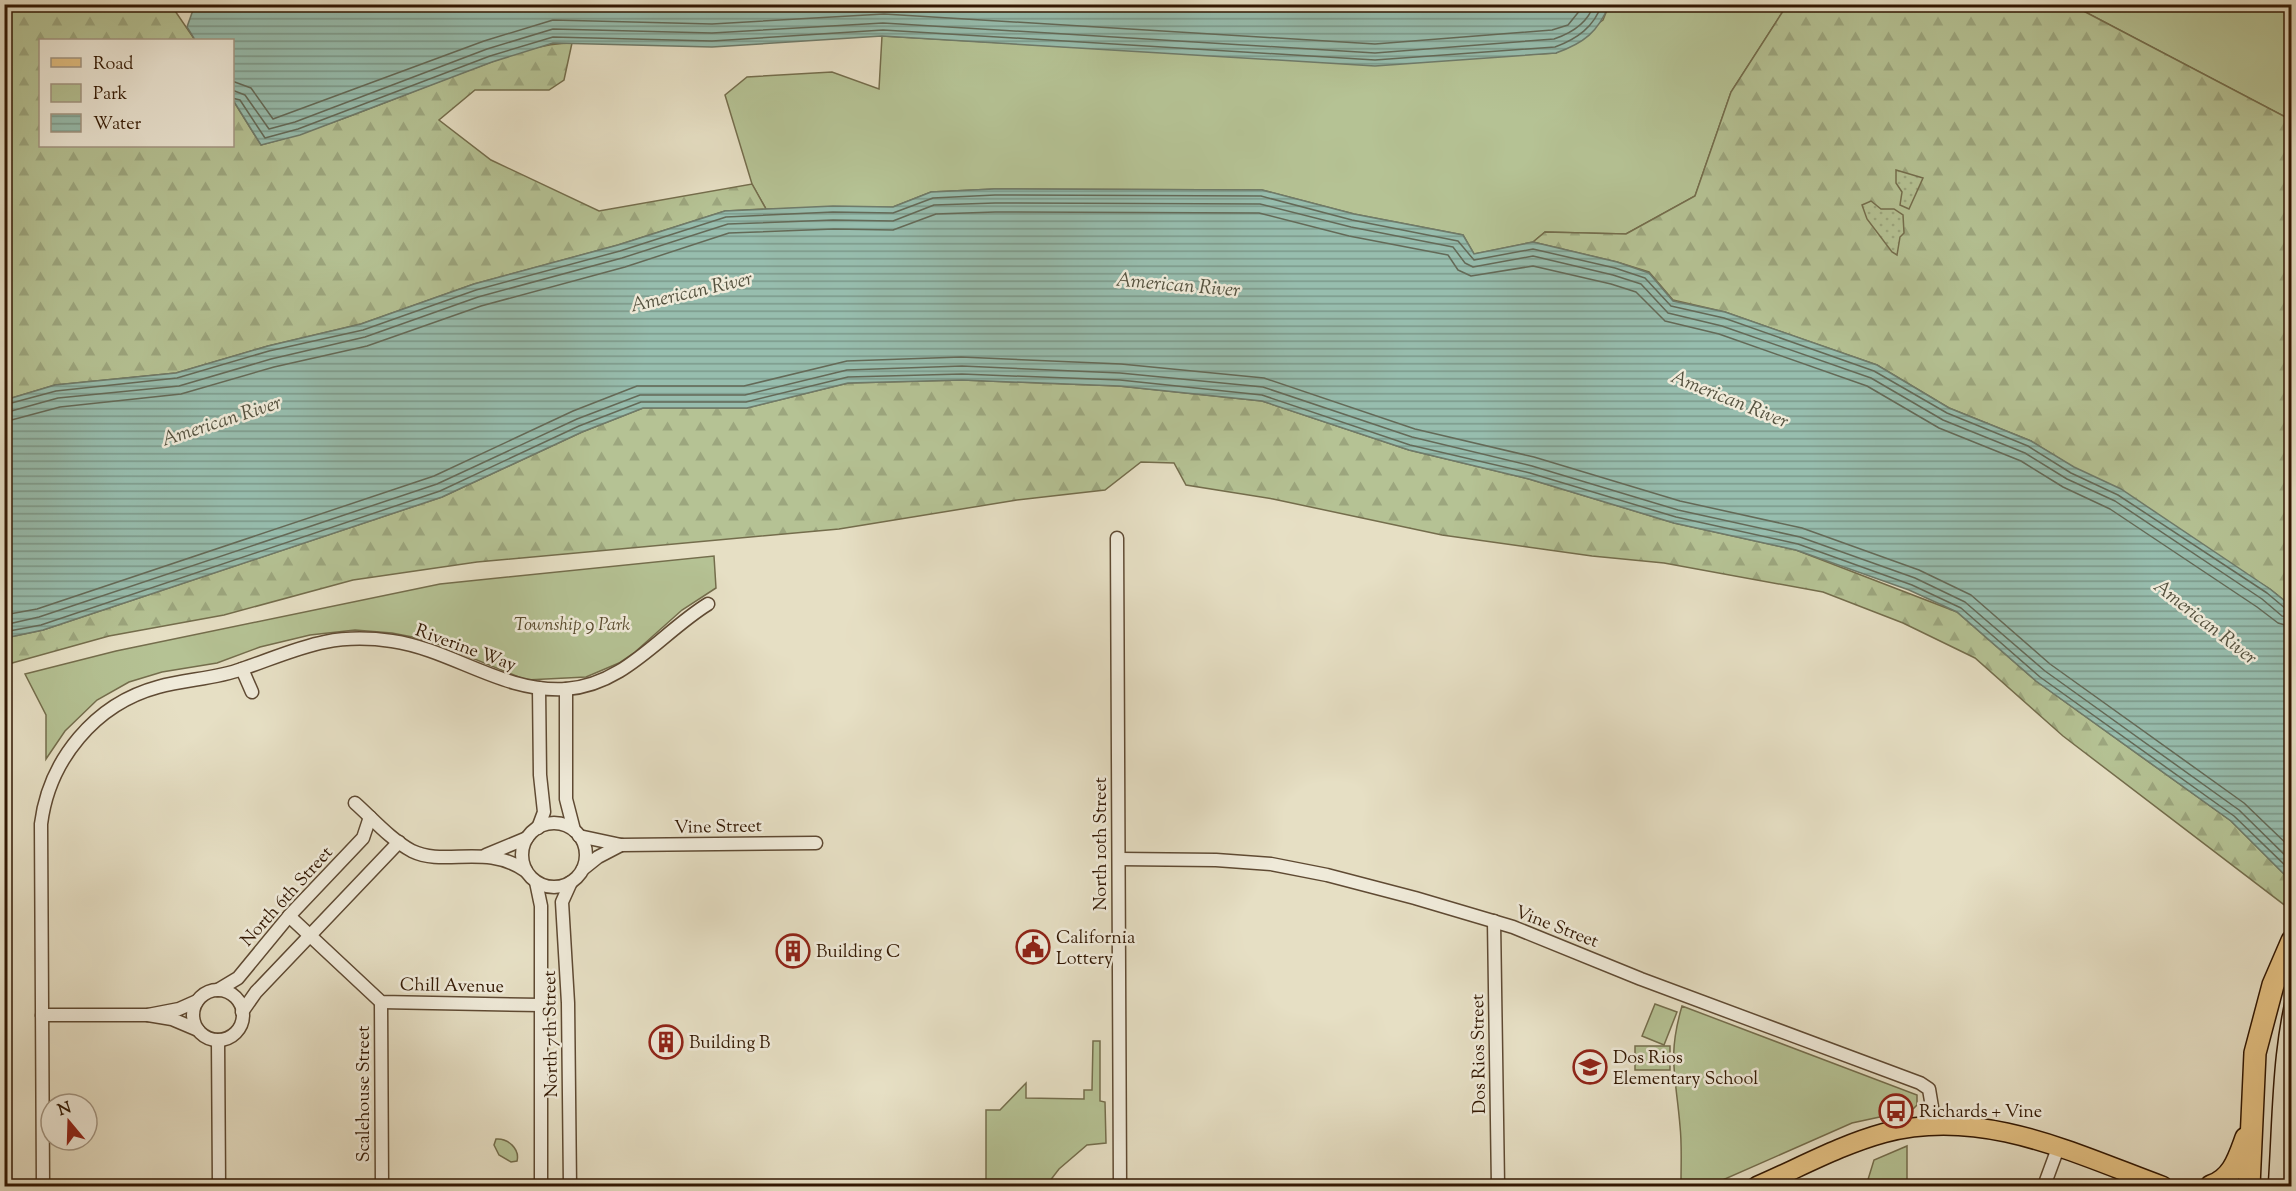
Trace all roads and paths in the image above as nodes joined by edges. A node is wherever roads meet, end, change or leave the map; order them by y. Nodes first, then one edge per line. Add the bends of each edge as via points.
1 (1117, 538) dead end
2 (708, 604) dead end
3 (242, 669) junction
4 (539, 688) junction
5 (566, 689) junction
6 (252, 692) dead end
7 (355, 803) dead end
8 (370, 818) junction
9 (538, 828) junction
10 (577, 833) junction
11 (527, 838) junction
12 (399, 842) junction
13 (816, 843) dead end
14 (621, 845) junction
15 (486, 855) junction
16 (1119, 858) junction
17 (583, 869) junction
18 (526, 871) junction
19 (537, 882) junction
20 (571, 882) junction
21 (289, 916) junction
22 (1494, 921) junction
23 (311, 937) junction
24 (2292, 941) edge
25 (218, 990) junction
26 (197, 1001) junction
27 (381, 1002) junction
28 (541, 1005) junction
29 (242, 1012) junction
30 (42, 1015) junction
31 (147, 1015) junction
32 (198, 1030) junction
33 (218, 1040) junction
34 (2253, 1120) junction
35 (1935, 1125) junction
36 (2058, 1148) junction
37 (43, 1186) edge
38 (219, 1186) edge
39 (382, 1186) edge
40 (541, 1186) edge
41 (570, 1186) edge
42 (1120, 1186) edge
43 (1498, 1186) edge
44 (1757, 1186) edge
45 (2044, 1186) edge
46 (2163, 1186) edge
47 (2211, 1186) edge
48 (2249, 1186) edge

1 - 16 street, North 10th Street
2 - 5 street, Riverine Way via 627,667 603,679
3 - 4 street, Riverine Way via 311,644 377,639 420,647 504,680
3 - 6 street
3 - 30 street, Riverine Way via 157,687 113,707 73,744 53,780 41,824
4 - 5 street, Riverine Way
4 - 9 street via 544,812
5 - 10 street via 566,799
7 - 8 street
8 - 12 street
8 - 21 street, North 6th Street via 363,838
9 - 10 street via 556,824
9 - 11 street
10 - 14 street, Vine Street
10 - 17 street via 586,852
11 - 15 street
11 - 18 street via 522,854
12 - 15 street via 414,852
12 - 23 street
13 - 14 street, Vine Street
14 - 17 street, Vine Street
15 - 18 street
16 - 22 street, Vine Street via 1236,860 1292,867
16 - 42 street, North 10th Street
17 - 20 street
18 - 19 street
19 - 20 street via 548,886
19 - 28 street, North 7th Street via 541,906
20 - 41 street, North 7th Street via 562,902 568,1003
21 - 23 street, Chill Avenue
21 - 25 street, North 6th Street via 238,978
22 - 35 street, Vine Street via 1920,1083 1929,1089
22 - 43 street, Dos Rios Street
23 - 27 street, Chill Avenue
23 - 29 street via 256,992
24 - 34 highway via 2273,985 2255,1053
25 - 26 street
25 - 29 street via 231,994
26 - 31 street
26 - 32 street via 193,1015
27 - 28 street, Chill Avenue
27 - 39 street, Scalehouse Street
28 - 40 street, North 7th Street
29 - 33 street via 234,1034
30 - 31 street
30 - 37 street, Riverine Way
31 - 32 street via 172,1019
32 - 33 street
33 - 38 street
34 - 47 highway via 2236,1164 2229,1175
34 - 48 highway
35 - 36 main road via 2002,1130
35 - 44 main road via 1857,1142
36 - 45 street
36 - 46 main road

